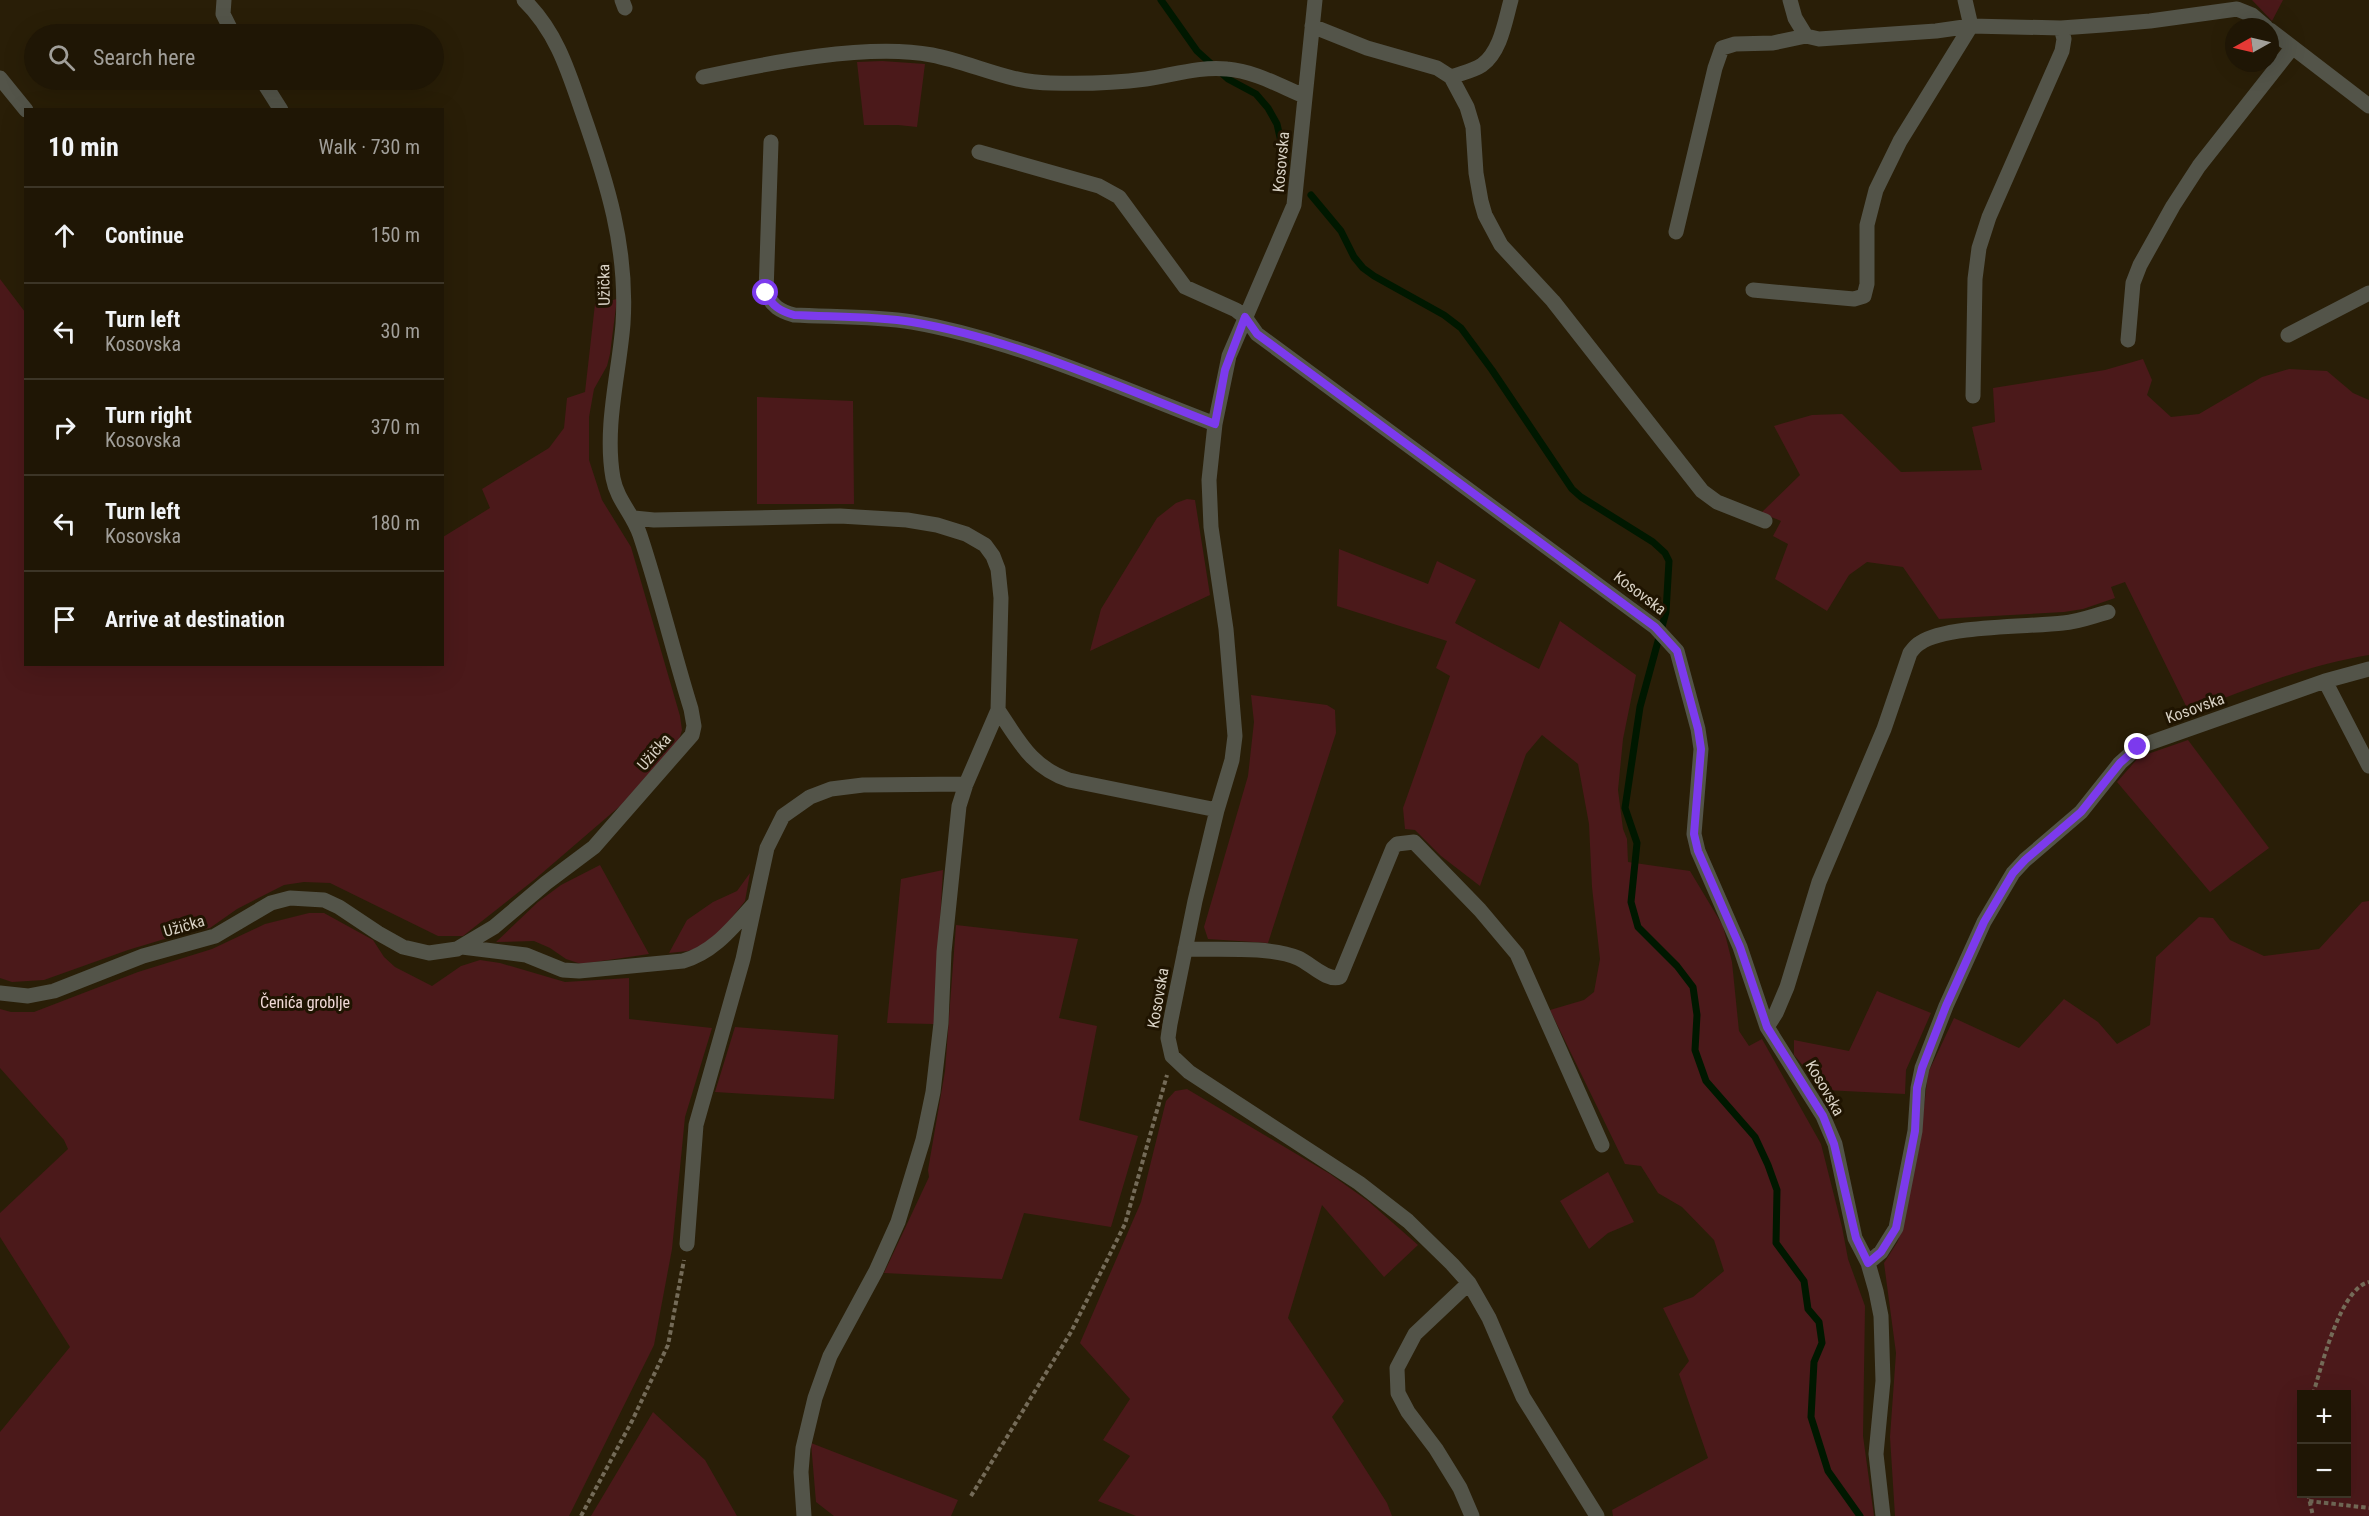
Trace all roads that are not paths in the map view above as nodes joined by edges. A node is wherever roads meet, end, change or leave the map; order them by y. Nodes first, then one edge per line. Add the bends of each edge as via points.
1 (224, 0) edge
2 (524, 0) edge
3 (1315, 0) edge
4 (1511, 0) edge
5 (1790, 0) edge
6 (1965, 0) edge
7 (2256, 18) edge
8 (228, 24) edge
9 (1312, 26) junction
10 (1971, 26) junction
11 (2061, 28) junction
12 (1806, 36) junction
13 (2279, 37) edge
14 (2292, 48) junction
15 (703, 77) dead end
16 (1451, 77) junction
17 (0, 78) edge
18 (268, 90) edge
19 (1304, 96) junction
20 (2369, 106) edge
21 (24, 108) edge
22 (280, 108) edge
23 (771, 142) dead end
24 (979, 152) dead end
25 (1676, 232) dead end
26 (1754, 290) dead end
27 (2369, 293) edge
28 (1245, 317) junction
29 (2288, 335) dead end
30 (2127, 340) dead end
31 (1973, 396) dead end
32 (1215, 424) junction
33 (634, 518) junction
34 (1765, 521) dead end
35 (2108, 612) dead end
36 (2369, 669) edge
37 (2325, 681) junction
38 (998, 710) junction
39 (2369, 766) edge
40 (966, 784) junction
41 (1217, 810) junction
42 (754, 904) junction
43 (462, 946) junction
44 (1185, 949) junction
45 (0, 993) edge
46 (1767, 1027) junction
47 (1602, 1145) dead end
48 (687, 1244) road end
49 (1868, 1263) junction
50 (1469, 1283) junction
51 (804, 1516) edge
52 (1472, 1516) edge
53 (1597, 1516) edge
54 (1883, 1516) edge

1 - 8 street via 223,14
2 - 33 street, Užička via 555,38 564,59 618,227 623,323 611,457 618,496
3 - 9 street, Kosovska
4 - 16 street via 1492,55 1483,64
5 - 12 street
6 - 10 street
7 - 11 street via 2237,9
9 - 16 street via 1367,48 1437,68
9 - 19 street, Kosovska
10 - 11 street
10 - 12 street via 1836,39
10 - 26 street via 1900,141 1876,189 1865,240 1864,296 1854,299
11 - 31 street via 2062,51 1979,248
12 - 25 street via 1722,48
13 - 14 street
14 - 20 street
14 - 30 street via 2199,166 2173,206 2133,283
15 - 19 street via 750,67 884,52 934,56 1023,82 1050,84 1120,82 1228,69
16 - 34 street via 1473,127 1481,201 1501,245 1560,310 1702,491 1717,502
17 - 21 street
18 - 22 street
19 - 28 street, Kosovska via 1291,218
23 - 32 street via 766,293 778,309 794,315 911,322 983,339
24 - 28 street via 1099,186 1119,197 1185,287
27 - 29 street
28 - 32 street, Kosovska via 1225,370
28 - 46 street, Kosovska via 1257,334 1655,627 1677,651 1701,749 1695,844 1740,947
32 - 41 street, Kosovska via 1209,480 1211,527 1226,630 1235,736
33 - 38 street via 870,517 937,525 976,539 993,556 998,570
33 - 43 street, Užička via 691,709 692,735 594,847 494,927
35 - 46 street via 2065,623 1971,629 1936,636 1921,642 1911,653 1820,882 1787,987
36 - 37 street, Kosovska
37 - 39 street
37 - 49 street, Kosovska via 2138,747 2081,812 2013,873 1984,922 1930,1044 1917,1088 1915,1131 1896,1228 1881,1252
38 - 40 street
38 - 41 street via 1039,766 1052,774
40 - 42 street via 864,785 831,789 810,797 783,816 774,831
40 - 51 street via 955,833 941,1023 923,1140 898,1222 830,1356 814,1398 803,1448
41 - 44 street, Kosovska
42 - 43 street via 715,946 682,962 563,970 526,955
42 - 48 street via 696,1125
43 - 45 street, Užička via 439,953 403,947 332,904 312,898 290,898 271,903 215,936 143,957 54,991 28,996
44 - 47 street via 1272,953 1298,958 1332,978 1340,977 1393,848 1414,842 1517,954
44 - 50 street, Kosovska via 1170,1024 1172,1056 1189,1072 1367,1189 1408,1221
46 - 49 street, Kosovska via 1823,1116 1834,1144 1856,1238
49 - 54 street via 1881,1316 1883,1381 1876,1454
50 - 52 street via 1415,1334 1397,1368 1398,1393 1460,1488
50 - 53 street via 1489,1318 1523,1397

